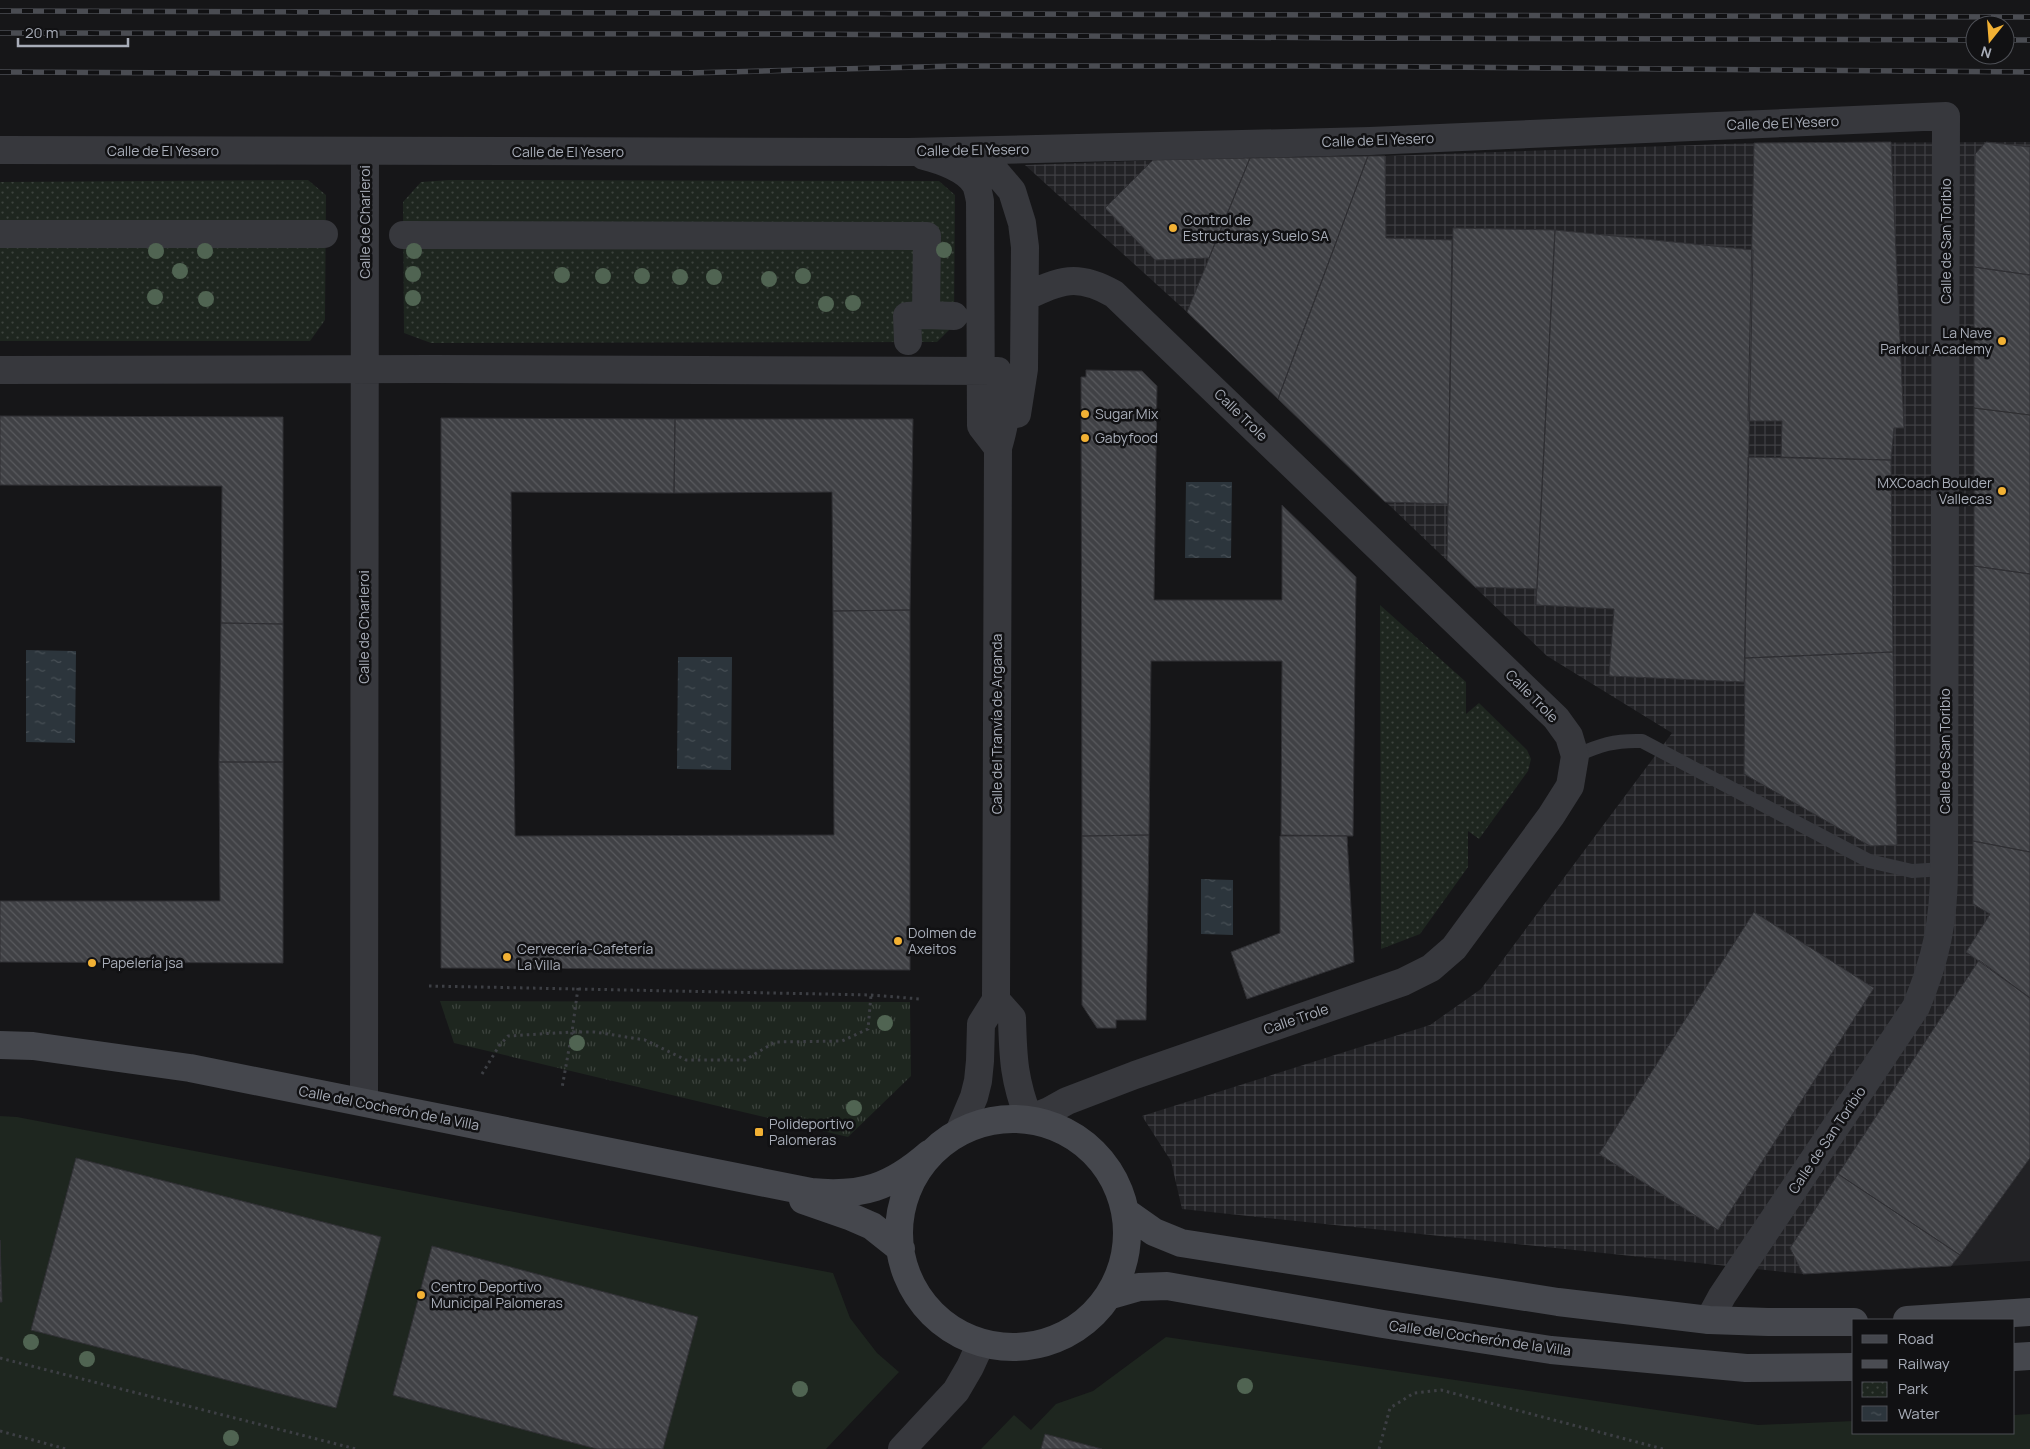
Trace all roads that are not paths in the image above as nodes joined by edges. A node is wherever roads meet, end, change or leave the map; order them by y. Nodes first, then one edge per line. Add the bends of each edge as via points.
1 (1946, 116) joint
2 (0, 150) edge
3 (958, 151) junction
4 (365, 152) junction
5 (908, 152) junction
6 (0, 234) edge
7 (324, 234) dead end
8 (403, 235) dead end
9 (1025, 297) junction
10 (926, 315) junction
11 (954, 316) dead end
12 (908, 341) dead end
13 (364, 369) junction
14 (0, 370) edge
15 (981, 372) junction
16 (998, 448) junction
17 (1575, 756) junction
18 (1944, 869) junction
19 (996, 1000) junction
20 (0, 1045) edge
21 (364, 1102) junction
22 (1029, 1119) junction
23 (960, 1130) junction
24 (929, 1154) junction
25 (776, 1186) junction
26 (1127, 1213) junction
27 (900, 1249) junction
28 (1111, 1295) junction
29 (2030, 1312) edge
30 (1922, 1319) edge
31 (1709, 1320) junction
32 (1852, 1322) edge
33 (981, 1343) junction
34 (2030, 1356) edge
35 (2015, 1358) edge
36 (1852, 1367) edge
37 (902, 1449) edge

1 - 3 street, Calle de El Yesero via 1370,141
1 - 18 street, Calle de San Toribio
2 - 4 street, Calle de El Yesero
3 - 5 street, Calle de El Yesero
3 - 9 street via 979,158 1012,192 1022,223 1025,247
4 - 5 street, Calle de El Yesero
4 - 13 street, Calle de Charleroi
5 - 15 street via 938,160 962,172 975,184 980,210
6 - 7 street
8 - 10 street via 927,236
9 - 16 street via 1020,406 1014,425
9 - 17 street, Calle Trole via 1051,285 1075,280 1096,284 1114,294 1556,718 1570,736
10 - 11 street
10 - 12 street via 907,316
13 - 14 street
13 - 15 street
13 - 21 street, Calle de Charleroi
15 - 16 street, Calle del Tranvía de Arganda via 998,371 1005,387 1005,423
16 - 19 street, Calle del Tranvía de Arganda
17 - 18 lane via 1619,740 1642,741 1869,861 1912,871
17 - 22 street, Calle Trole via 1570,786 1552,816 1454,948 1431,968 1403,982 1118,1081
18 - 31 street, Calle de San Toribio via 1939,941 1916,1007
19 - 22 street via 1012,1018 1019,1094
19 - 23 street via 981,1024 978,1081
20 - 21 street, Calle del Cocherón de la Villa via 33,1046 190,1068
21 - 25 street, Calle del Cocherón de la Villa
22 - 23 street, Calle del Cocherón de la Villa via 982,1122
22 - 26 street, Calle del Cocherón de la Villa via 1061,1128 1092,1149 1114,1178
23 - 24 street, Calle del Cocherón de la Villa
24 - 25 street, Calle del Cocherón de la Villa via 908,1172 872,1189 828,1194
24 - 27 street via 908,1186 898,1224
25 - 27 street, Calle del Cocherón de la Villa via 793,1198 872,1226
26 - 28 street, Calle del Cocherón de la Villa via 1128,1241 1123,1269
26 - 31 street via 1154,1232 1181,1243 1558,1302
27 - 33 street via 902,1262 918,1298 946,1326
28 - 33 street via 1086,1322 1054,1340 1018,1348
28 - 36 street, Calle del Cocherón de la Villa via 1139,1287 1167,1286 1551,1350 1746,1368
29 - 30 street
31 - 32 street
33 - 37 street via 956,1391
34 - 35 street

